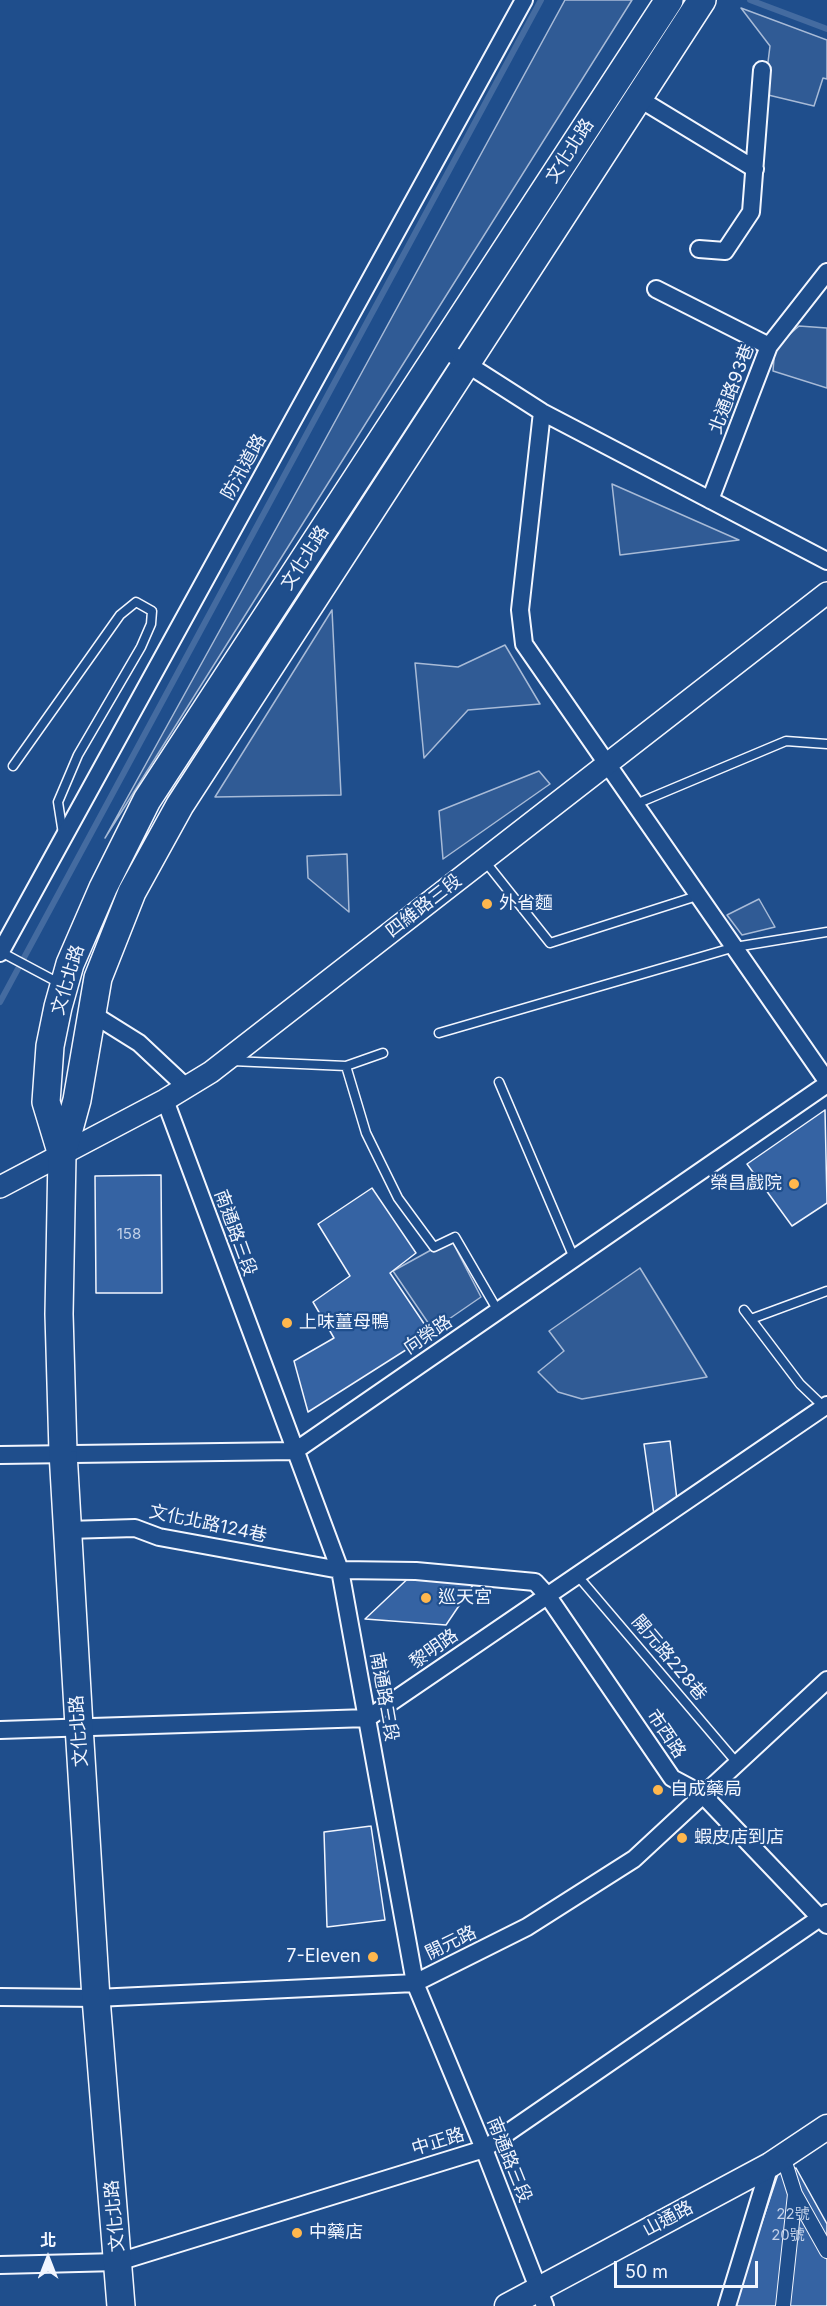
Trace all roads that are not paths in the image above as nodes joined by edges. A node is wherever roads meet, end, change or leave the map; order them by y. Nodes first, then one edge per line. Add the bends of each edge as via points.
1 (524, 0) edge
2 (669, 0) edge
3 (702, 0) edge
4 (762, 70) dead end
5 (638, 98) junction
6 (755, 169) junction
7 (699, 249) dead end
8 (827, 272) edge
9 (656, 289) dead end
10 (769, 346) junction
11 (442, 348) junction
12 (466, 363) junction
13 (542, 412) junction
14 (710, 500) junction
15 (827, 561) edge
16 (827, 593) edge
17 (827, 744) edge
18 (608, 763) junction
19 (13, 766) dead end
20 (636, 804) junction
21 (63, 837) junction
22 (483, 860) junction
23 (700, 895) junction
24 (827, 932) edge
25 (735, 947) junction
26 (0, 953) edge
27 (64, 986) junction
28 (91, 1013) junction
29 (439, 1034) dead end
30 (382, 1053) dead end
31 (224, 1061) junction
32 (346, 1066) junction
33 (499, 1082) dead end
34 (827, 1083) edge
35 (186, 1087) junction
36 (165, 1100) junction
37 (62, 1155) junction
38 (0, 1187) edge
39 (574, 1258) junction
40 (827, 1291) edge
41 (744, 1310) dead end
42 (498, 1311) junction
43 (751, 1319) junction
44 (826, 1406) edge
45 (295, 1451) junction
46 (63, 1452) junction
47 (0, 1455) edge
48 (67, 1530) junction
49 (340, 1570) junction
50 (576, 1575) junction
51 (546, 1595) junction
52 (827, 1680) edge
53 (368, 1718) junction
54 (79, 1726) junction
55 (0, 1730) edge
56 (736, 1763) junction
57 (702, 1794) junction
58 (825, 1918) edge
59 (415, 1983) junction
60 (0, 1998) edge
61 (96, 1998) junction
62 (827, 2127) edge
63 (484, 2149) junction
64 (777, 2160) junction
65 (795, 2194) junction
66 (827, 2251) edge
67 (118, 2262) junction
68 (0, 2265) edge
69 (541, 2297) edge
70 (121, 2306) edge
71 (507, 2306) edge
72 (728, 2306) edge
73 (783, 2306) edge

1 - 21 street, 防汛道路
2 - 11 main road, 文化北路
3 - 5 main road, 文化北路
4 - 6 street
5 - 6 street
5 - 12 main road, 文化北路
6 - 7 street via 752,212 725,251
8 - 10 street, 北通路93巷
9 - 10 street
10 - 14 street, 北通路93巷
11 - 12 street
11 - 27 main road, 文化北路 via 147,800 103,888
12 - 13 street
12 - 28 main road, 文化北路 via 180,805 116,927 98,978
13 - 14 street
13 - 18 street via 520,610 524,644
14 - 15 street
16 - 18 street, 四維路三段
17 - 20 lane via 786,741
18 - 20 street
18 - 22 street, 四維路三段
19 - 21 lane via 120,615 136,602 152,611 141,647 78,755 58,802
20 - 23 street
21 - 26 street, 防汛道路
22 - 23 lane via 550,943
22 - 31 street, 四維路三段
23 - 25 street
24 - 25 lane
25 - 29 lane
25 - 34 street
26 - 27 lane
27 - 37 main road, 文化北路 via 50,1046 46,1102
28 - 35 street via 140,1043
28 - 37 main road, 文化北路 via 77,1100
30 - 32 lane
31 - 32 lane
31 - 35 street, 四維路三段
32 - 42 lane via 366,1133 398,1198 434,1247 455,1237
33 - 39 lane
34 - 39 street, 向榮路
35 - 36 street, 四維路三段
36 - 37 street, 四維路三段
36 - 45 street, 南通路三段
37 - 38 street, 四維路三段
37 - 46 main road, 文化北路 via 59,1314
39 - 42 street, 向榮路
40 - 43 lane
41 - 43 lane
42 - 45 street, 向榮路
43 - 44 lane via 800,1384
44 - 50 street, 黎明路
45 - 46 street
45 - 49 street, 南通路三段
46 - 47 street
46 - 48 main road, 文化北路
48 - 49 street, 文化北路124巷 via 135,1528 159,1537
48 - 54 main road, 文化北路
49 - 51 street, 文化北路124巷 via 416,1570 535,1582
49 - 53 street, 南通路三段
50 - 51 street, 黎明路
50 - 56 lane, 開元路228巷
51 - 53 street, 黎明路
51 - 57 street, 市西路 via 672,1778
52 - 56 street, 開元路
53 - 54 street
53 - 59 street, 南通路三段
54 - 55 street
54 - 61 main road, 文化北路
56 - 57 street, 開元路
57 - 58 street, 市西路
57 - 59 street, 開元路 via 634,1859 527,1927
58 - 63 street, 中正路
59 - 61 street, 開元路
59 - 63 street, 南通路三段
60 - 61 street, 開元路
61 - 67 main road, 文化北路
62 - 64 main road, 山通路
63 - 67 street, 中正路
63 - 69 street, 南通路三段
64 - 65 street
64 - 69 main road, 山通路
64 - 72 street
65 - 66 street
65 - 73 street
67 - 68 street, 中正路
67 - 70 main road, 文化北路
69 - 71 main road, 山通路

